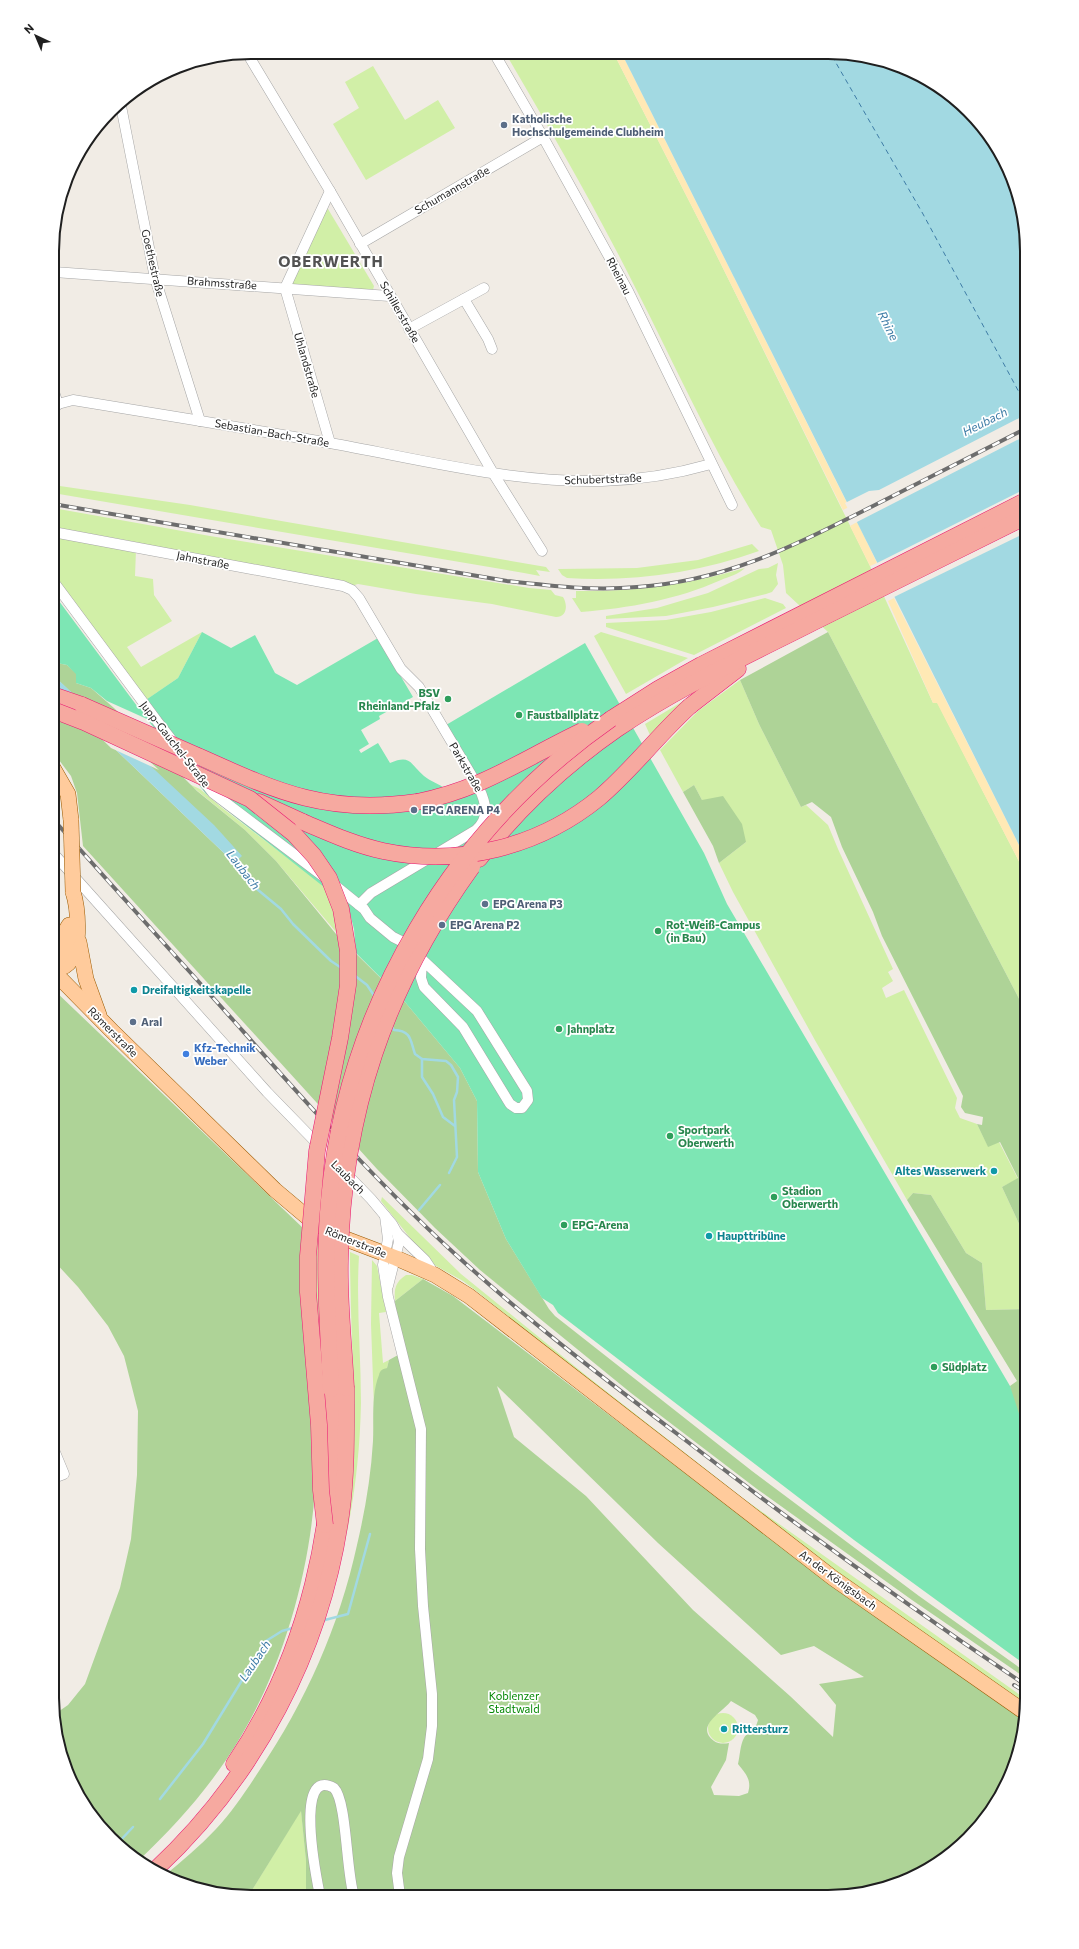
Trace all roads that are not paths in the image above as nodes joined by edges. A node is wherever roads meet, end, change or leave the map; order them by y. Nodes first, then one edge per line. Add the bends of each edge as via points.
1 (251, 59) edge
2 (497, 59) edge
3 (122, 109) edge
4 (543, 137) junction
5 (330, 191) junction
6 (360, 244) junction
7 (59, 272) edge
8 (155, 278) junction
9 (285, 288) junction
10 (484, 288) dead end
11 (389, 296) junction
12 (464, 299) junction
13 (409, 329) junction
14 (492, 349) dead end
15 (59, 406) edge
16 (200, 421) junction
17 (330, 443) junction
18 (711, 464) junction
19 (493, 473) junction
20 (1020, 504) edge
21 (732, 506) dead end
22 (1020, 520) edge
23 (59, 533) edge
24 (542, 551) dead end
25 (59, 589) edge
26 (352, 590) joint
27 (845, 607) junction
28 (59, 697) edge
29 (59, 712) edge
30 (611, 719) junction
31 (59, 778) edge
32 (250, 798) junction
33 (59, 860) edge
34 (73, 892) junction
35 (361, 907) junction
36 (72, 919) junction
37 (77, 936) junction
38 (59, 938) edge
39 (59, 958) edge
40 (422, 959) junction
41 (59, 968) edge
42 (59, 976) edge
43 (101, 1020) junction
44 (385, 1216) junction
45 (397, 1233) junction
46 (391, 1256) junction
47 (435, 1274) junction
48 (655, 1441) joint
49 (59, 1462) edge
50 (59, 1476) edge
51 (325, 1525) junction
52 (1020, 1710) edge
53 (150, 1861) edge
54 (159, 1866) edge
55 (319, 1890) edge
56 (353, 1890) edge
57 (399, 1890) edge

1 - 5 street, Schillerstraße
2 - 4 street, Rheinau
3 - 8 street, Goethestraße
4 - 6 street, Schumannstraße
4 - 18 street, Rheinau via 628,291
5 - 6 street, Schillerstraße
5 - 9 street
6 - 11 street, Schillerstraße
7 - 8 street, Brahmsstraße
8 - 9 street, Brahmsstraße
8 - 16 street, Goethestraße
9 - 11 street, Brahmsstraße
9 - 17 street, Uhlandstraße
10 - 12 street
11 - 13 street, Schillerstraße
12 - 13 street
12 - 14 street
13 - 19 street, Schillerstraße
15 - 16 street, Sebastian-Bach-Straße via 73,400
16 - 17 street, Sebastian-Bach-Straße
17 - 19 street, Sebastian-Bach-Straße
18 - 19 street, Schubertstraße via 680,472 603,481 568,481
18 - 21 street, Rheinau
19 - 24 street, Schillerstraße
20 - 30 highway via 701,665
22 - 27 highway
23 - 26 street, Jahnstraße via 343,586
25 - 35 street, Jupp-Gauchel-Straße via 205,784 224,802
26 - 35 street, Parkstraße via 401,669 419,687 479,788 486,806 484,822 476,830 371,893
27 - 32 highway, bridge via 824,623 743,666 702,696 587,807 557,826 511,846 462,855 400,854 347,840
27 - 54 highway, bridge via 672,695 580,757 540,793 487,849 443,908 419,950 389,1011 375,1048 360,1100 347,1162 340,1262 346,1388 346,1457 341,1515 324,1596 286,1695 256,1750 203,1821
28 - 30 highway, bridge via 101,712 272,788 307,799 352,806 406,804 463,790 501,774 569,737
29 - 32 highway, bridge
30 - 51 highway, bridge via 574,745 528,786 464,858 428,909 405,949 362,1046 340,1123 329,1200 326,1294 333,1441
31 - 34 main road, bridge via 68,794
32 - 51 highway, bridge via 294,834 322,868 341,909 348,950 345,1008 317,1151 308,1256 308,1292
33 - 44 street, Laubach via 267,1092
34 - 36 main road
34 - 37 main road via 76,902
35 - 40 street, Jupp-Gauchel-Straße via 374,913 397,932
36 - 38 main road
36 - 39 main road via 68,939
37 - 41 main road via 71,961
37 - 43 main road via 86,979
40 - 40 street, Jupp-Gauchel-Straße via 421,978 426,991 463,1027 510,1104 522,1108 529,1094 482,1018 469,1002
42 - 43 main road, Römerstraße
43 - 46 main road, Römerstraße via 275,1190 306,1217 326,1231
44 - 45 street, Laubach
44 - 46 street
45 - 46 street via 399,1242
45 - 47 street, Laubach via 425,1260
46 - 47 main road, Römerstraße
46 - 57 street via 383,1268 421,1429 420,1549 432,1694 428,1759 399,1857 397,1873
47 - 48 main road, Römerstraße via 514,1329
48 - 52 main road, An der Königsbach via 834,1578
49 - 50 street via 64,1474
51 - 53 highway via 317,1571 305,1611 285,1668 263,1714 218,1786 182,1830
55 - 56 street via 310,1806 315,1791 327,1785 334,1788 340,1796

